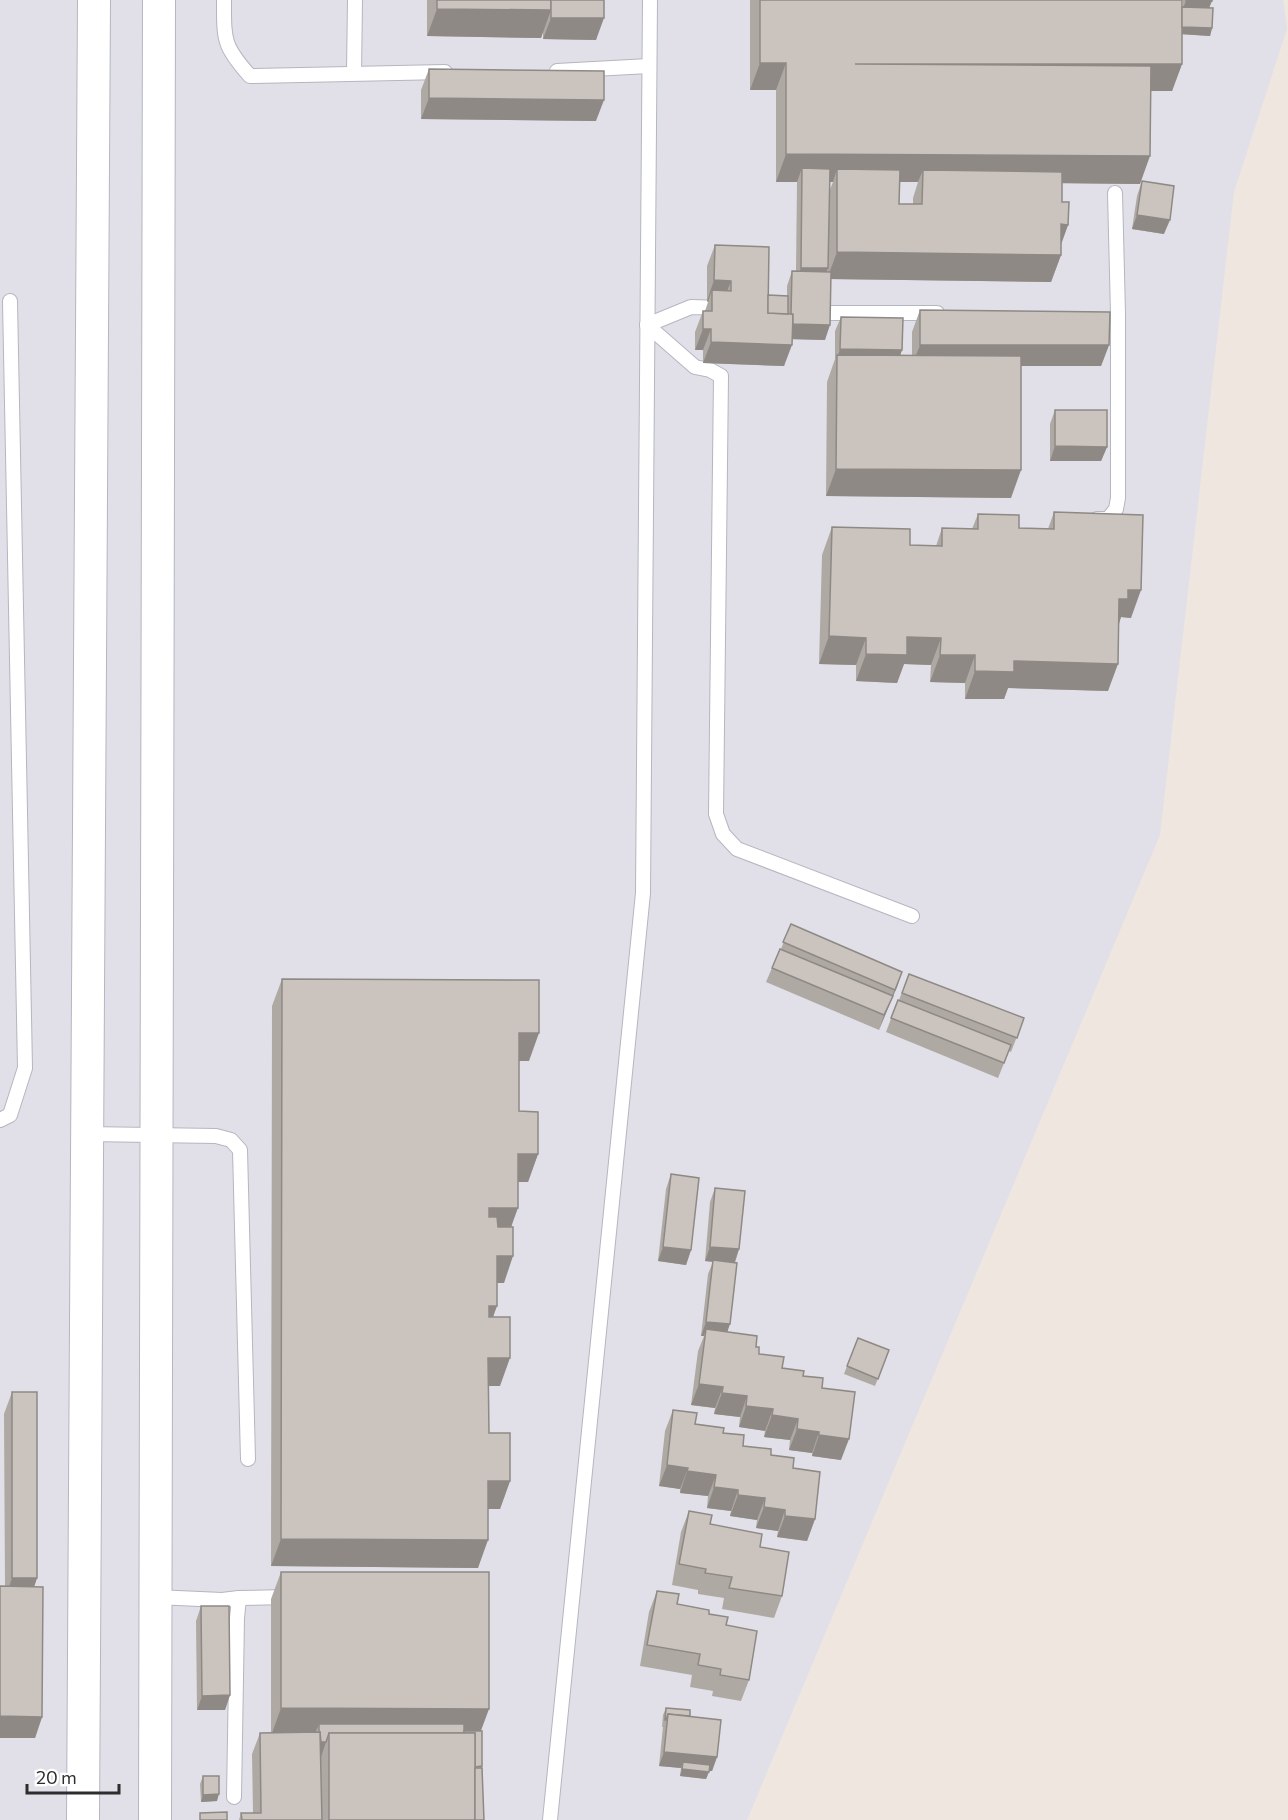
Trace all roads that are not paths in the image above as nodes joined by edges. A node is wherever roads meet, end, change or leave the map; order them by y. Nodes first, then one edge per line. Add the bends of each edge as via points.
1 (94, 0) edge
2 (159, 0) edge
3 (224, 0) edge
4 (355, 0) edge
5 (650, 0) edge
6 (649, 66) junction
7 (542, 71) edge
8 (460, 72) edge
9 (354, 73) junction
10 (1115, 193) dead end
11 (10, 301) dead end
12 (723, 308) edge
13 (825, 313) edge
14 (954, 313) edge
15 (647, 325) junction
16 (1087, 519) edge
17 (912, 916) dead end
18 (0, 1120) edge
19 (87, 1134) junction
20 (157, 1137) junction
21 (248, 1459) dead end
22 (298, 1596) edge
23 (155, 1597) junction
24 (239, 1598) junction
25 (234, 1797) dead end
26 (83, 1820) edge
27 (155, 1820) edge
28 (550, 1820) edge

1 - 19 street
2 - 20 street
3 - 9 lane via 224,33 231,55 250,76
4 - 9 lane
5 - 6 lane
6 - 7 lane
6 - 15 lane
8 - 9 lane
10 - 16 lane via 1112,314 1118,498 1108,519
11 - 18 lane via 25,1068 10,1115
12 - 15 lane via 691,307
13 - 14 lane
15 - 17 lane via 695,367 721,376 716,814 723,834 737,849
15 - 28 lane via 643,893
19 - 20 lane
19 - 26 street
20 - 21 lane via 216,1136 231,1140 240,1150
20 - 23 street
22 - 24 lane
23 - 24 lane
23 - 27 street
24 - 25 lane

